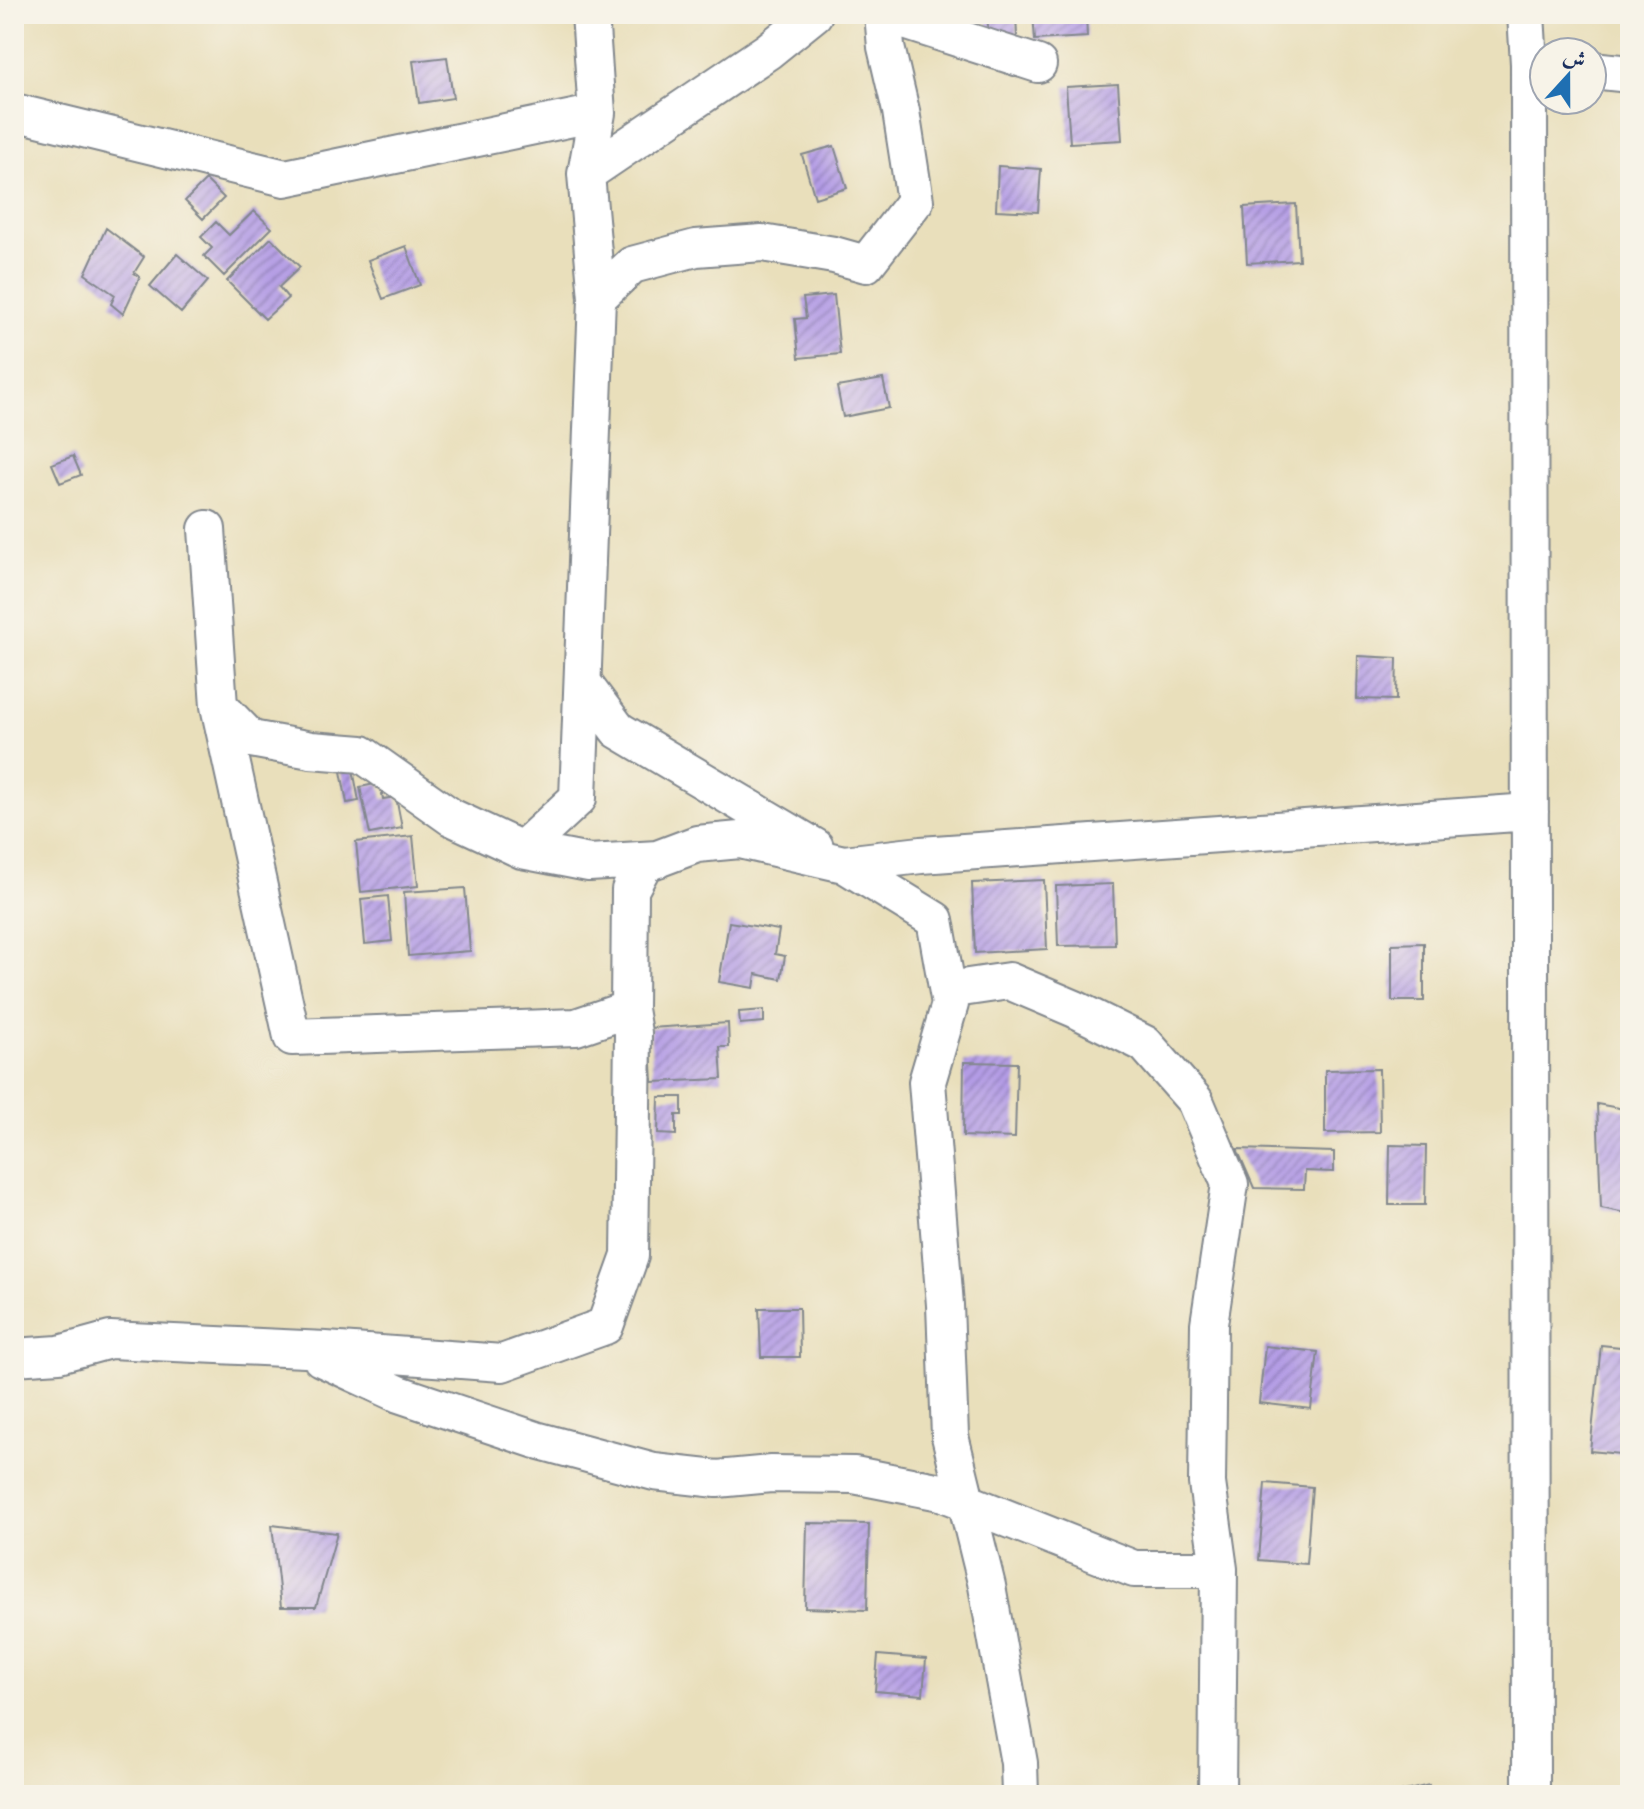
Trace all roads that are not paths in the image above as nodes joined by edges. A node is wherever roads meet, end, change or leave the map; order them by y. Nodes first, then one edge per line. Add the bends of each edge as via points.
1 (590, 14) edge
2 (814, 14) edge
3 (883, 14) edge
4 (1526, 14) edge
5 (1530, 36) edge
6 (1038, 64) dead end
7 (1608, 72) edge
8 (1630, 74) edge
9 (14, 112) edge
10 (597, 113) junction
11 (1536, 116) edge
12 (586, 174) junction
13 (597, 298) junction
14 (207, 529) dead end
15 (583, 683) junction
16 (219, 706) junction
17 (1530, 812) junction
18 (522, 850) junction
19 (658, 859) junction
20 (844, 864) junction
21 (948, 990) junction
22 (629, 1009) junction
23 (302, 1349) junction
24 (14, 1357) edge
25 (967, 1502) junction
26 (1219, 1569) junction
27 (1020, 1795) edge
28 (1217, 1795) edge
29 (1531, 1795) edge

1 - 10 street
2 - 12 street
3 - 6 street
3 - 13 street via 915,201 866,264 762,243 696,248 632,265
4 - 5 street
7 - 8 street
9 - 10 street via 285,178
10 - 12 street
11 - 17 street
12 - 13 street
13 - 15 street
14 - 16 street
15 - 18 street via 578,798
15 - 20 street via 618,730
16 - 18 street via 251,739 362,754 451,817
16 - 22 street via 292,1037 576,1027
17 - 20 street
17 - 29 street
18 - 19 street via 589,863
19 - 20 street via 697,844 740,840
19 - 22 street via 644,864 630,890
20 - 21 street via 935,920
21 - 25 street via 950,1004 927,1082 950,1436
21 - 26 street via 1009,981 1075,1009 1145,1044 1195,1101 1230,1184 1209,1324 1207,1483
22 - 23 street via 630,1256 605,1326 502,1363
23 - 24 street via 110,1340 59,1354
23 - 25 street via 399,1394 654,1472 717,1479 854,1475
25 - 26 street via 1134,1569
25 - 27 street via 987,1586
26 - 28 street

